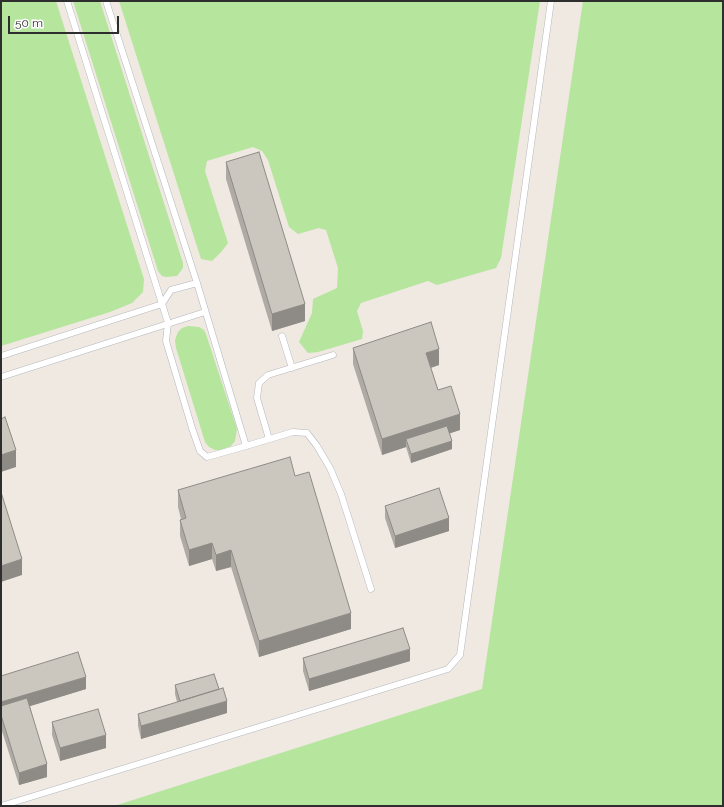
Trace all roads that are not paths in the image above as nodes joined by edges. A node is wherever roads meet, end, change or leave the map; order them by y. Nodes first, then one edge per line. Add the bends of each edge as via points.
1 (67, 1) edge
2 (106, 1) edge
3 (551, 1) edge
4 (197, 283) junction
5 (162, 304) junction
6 (205, 312) junction
7 (168, 324) junction
8 (282, 336) dead end
9 (333, 355) dead end
10 (1, 356) edge
11 (292, 368) junction
12 (1, 377) edge
13 (269, 439) junction
14 (246, 446) junction
15 (371, 590) dead end
16 (1, 806) edge

1 - 5 lane
2 - 4 lane
3 - 16 lane via 460,655 448,669
4 - 5 lane via 171,290
4 - 6 lane
5 - 7 lane
5 - 10 lane
6 - 7 lane
6 - 14 lane
7 - 12 lane
7 - 14 lane via 166,341 200,451 206,457
8 - 11 lane
9 - 11 lane
11 - 13 lane via 268,375 259,383 257,398
13 - 14 lane
13 - 15 lane via 293,432 307,433 317,446 341,494

